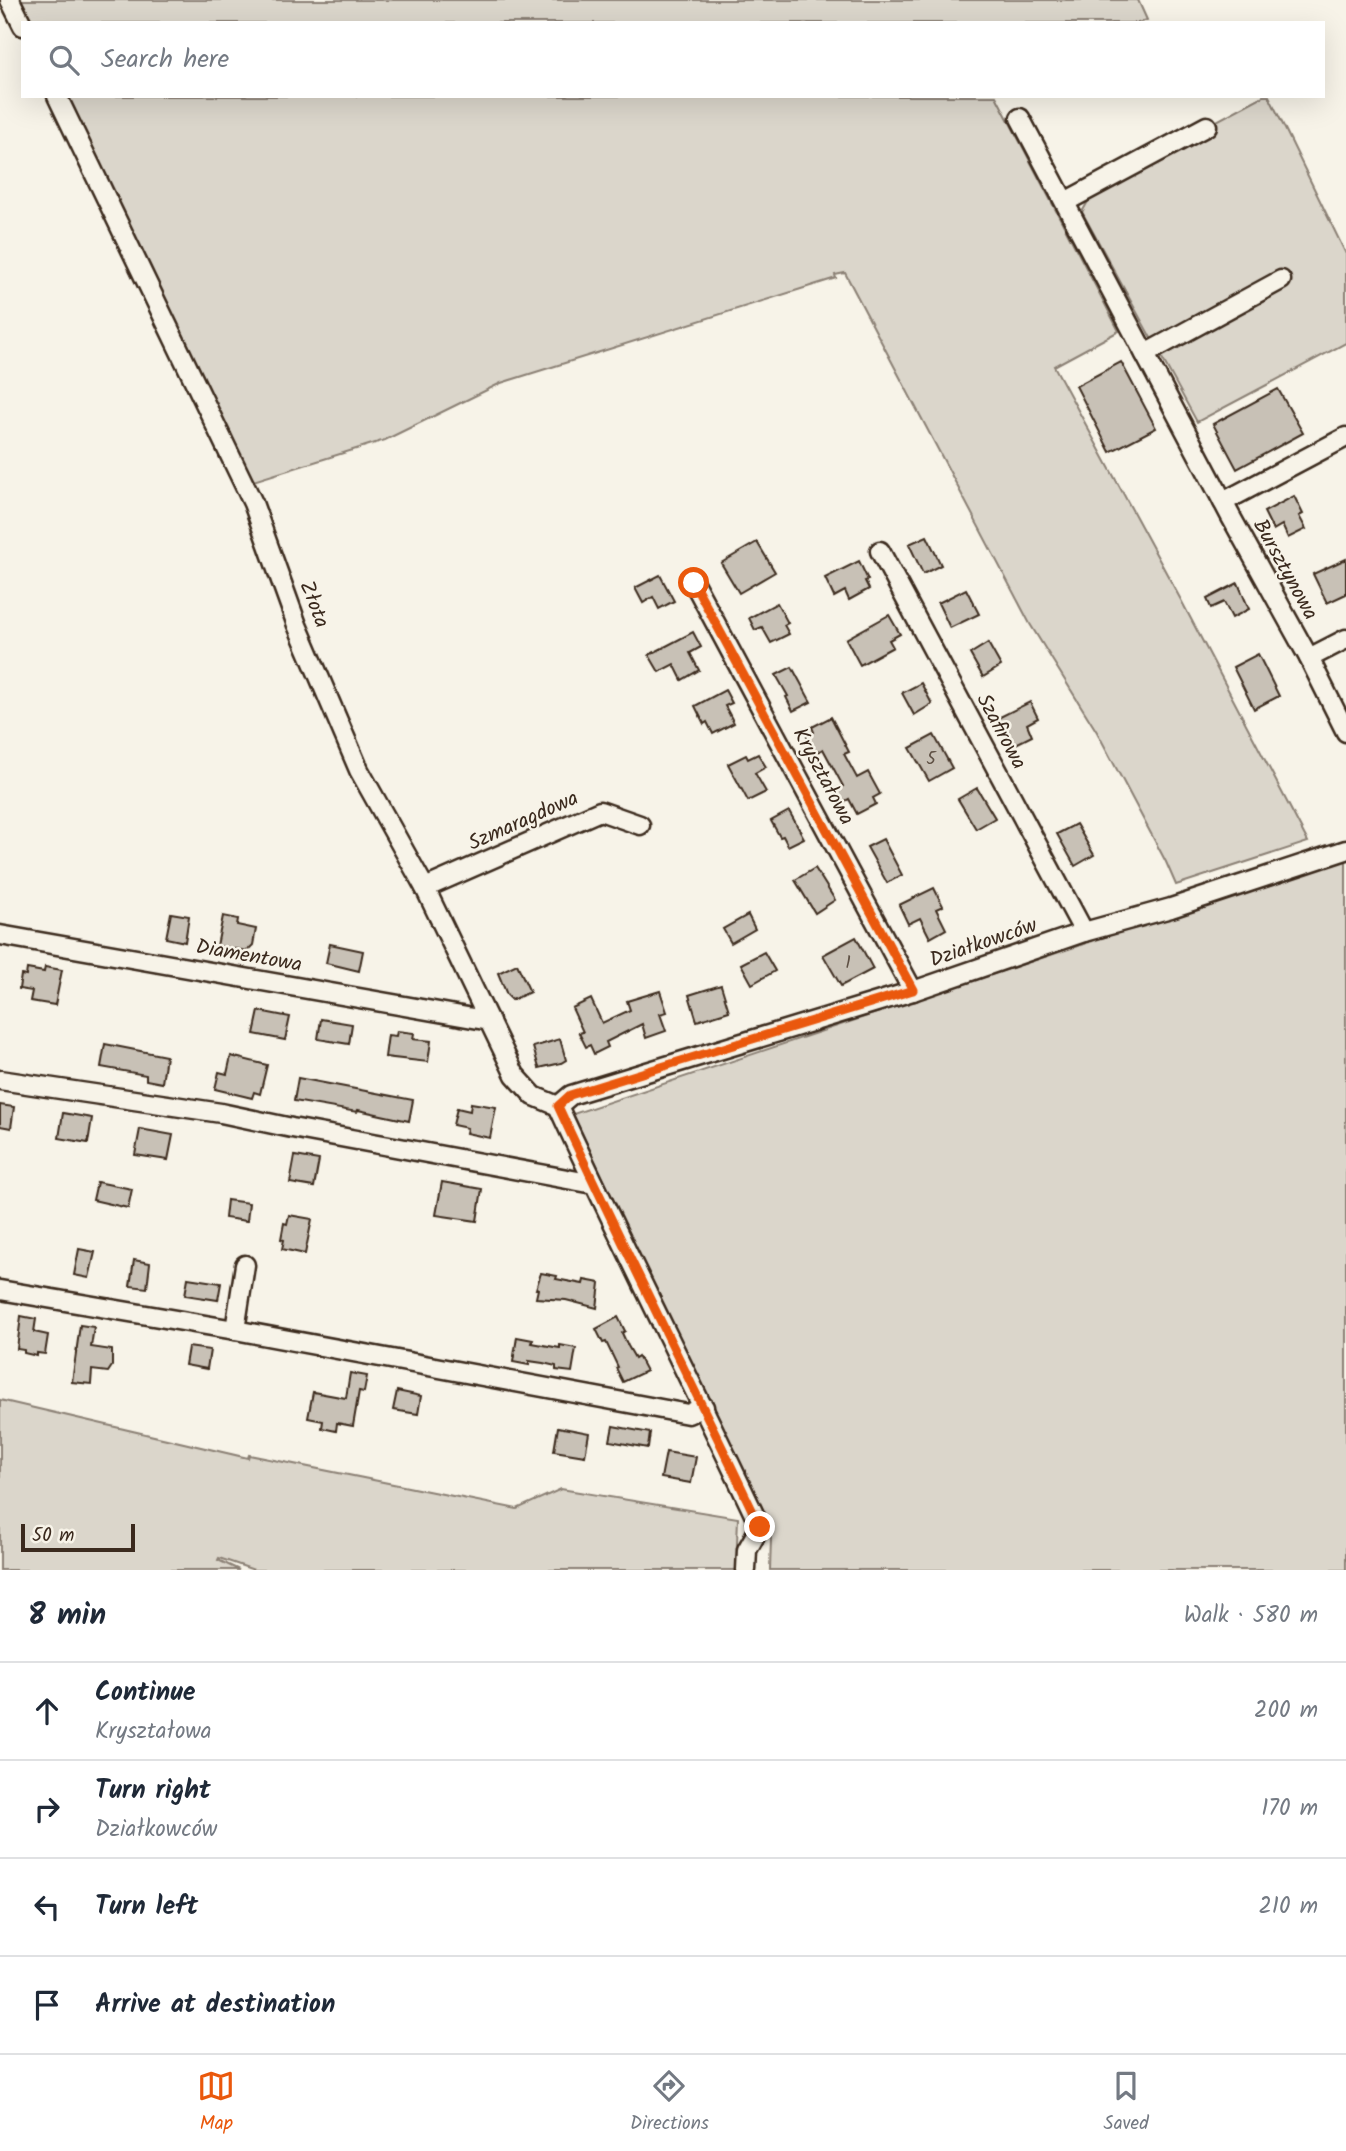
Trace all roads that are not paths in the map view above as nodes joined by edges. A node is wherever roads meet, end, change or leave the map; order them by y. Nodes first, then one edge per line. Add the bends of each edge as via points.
1 (10, 0) edge
2 (21, 22) edge
3 (58, 98) edge
4 (1020, 118) dead end
5 (1207, 126) dead end
6 (1065, 202) junction
7 (1281, 280) dead end
8 (1145, 354) junction
9 (1346, 438) edge
10 (1223, 502) junction
11 (880, 551) dead end
12 (694, 583) dead end
13 (1346, 639) edge
14 (1309, 658) junction
15 (1346, 732) edge
16 (640, 825) dead end
17 (1346, 850) edge
18 (425, 888) junction
19 (1084, 932) junction
20 (0, 935) edge
21 (913, 990) junction
22 (490, 1021) junction
23 (0, 1080) edge
24 (558, 1106) junction
25 (594, 1184) junction
26 (245, 1265) dead end
27 (0, 1290) edge
28 (235, 1331) junction
29 (704, 1407) junction
30 (747, 1570) edge

1 - 2 street
3 - 18 street, Złota via 253,503 359,769
4 - 6 street, Bursztynowa
5 - 6 street
6 - 8 street, Bursztynowa
7 - 8 street
8 - 10 street, Bursztynowa
9 - 10 street
10 - 14 street, Bursztynowa
11 - 19 street, Szafirowa
12 - 21 street, Kryształowa
13 - 14 street
14 - 15 street, Bursztynowa
16 - 18 street, Szmaragdowa via 600,811
17 - 19 street, Działkowców
18 - 22 street, Złota
19 - 21 street, Działkowców
20 - 22 street, Diamentowa
21 - 24 street, Działkowców via 570,1095
22 - 24 street, Złota via 515,1075 534,1096
23 - 25 street via 221,1113
24 - 25 street
25 - 29 street
26 - 28 street
27 - 28 street
28 - 29 street via 688,1414
29 - 30 street via 760,1527 747,1550

